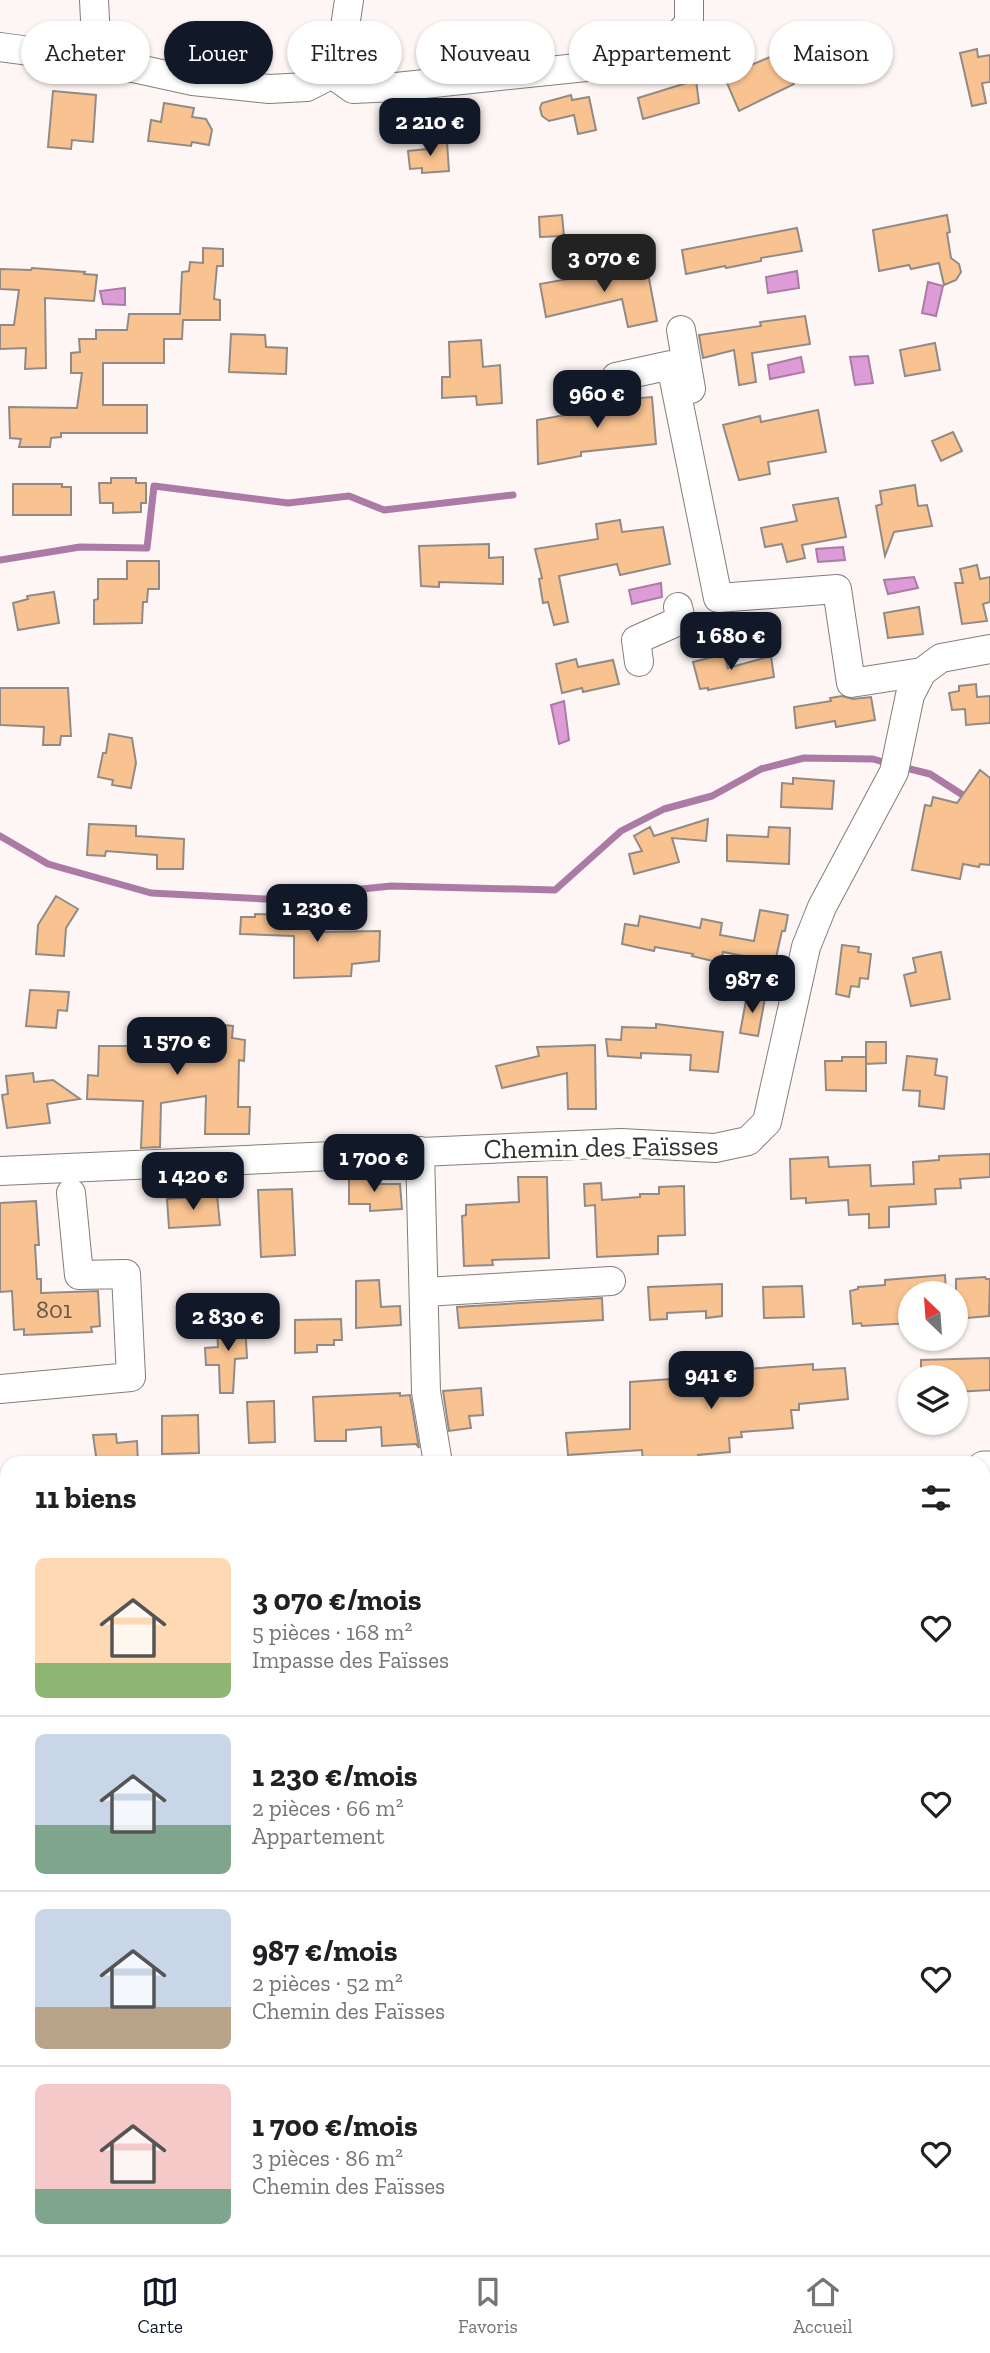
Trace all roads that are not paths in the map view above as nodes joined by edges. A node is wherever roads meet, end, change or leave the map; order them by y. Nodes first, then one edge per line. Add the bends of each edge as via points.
1 (94, 0) edge
2 (349, 0) edge
3 (689, 0) edge
4 (95, 21) edge
5 (346, 21) edge
6 (0, 47) edge
7 (21, 50) edge
8 (150, 72) edge
9 (311, 84) edge
10 (346, 84) edge
11 (681, 330) dead end
12 (616, 377) dead end
13 (695, 482) junction
14 (718, 598) junction
15 (990, 649) edge
16 (639, 662) dead end
17 (922, 672) junction
18 (420, 1151) junction
19 (0, 1171) edge
20 (71, 1193) dead end
21 (611, 1281) dead end
22 (424, 1292) junction
23 (0, 1389) edge
24 (437, 1456) edge

1 - 4 street
2 - 5 street
3 - 10 street via 689,23 668,47 605,65 396,87 353,89
6 - 7 street
8 - 9 street via 270,89
11 - 13 street via 705,467
12 - 13 street via 671,365
13 - 14 street
14 - 16 street via 671,609 681,620 636,640
14 - 17 street via 837,589 851,683
15 - 17 street via 941,658
17 - 18 street, Chemin des Faïsses via 910,695 894,772 822,907 806,947 767,1122 748,1141 715,1148 621,1143
18 - 19 street, Chemin des Faïsses
18 - 22 street
20 - 23 street via 79,1275 126,1273 131,1377
21 - 22 street
22 - 24 street via 426,1392

